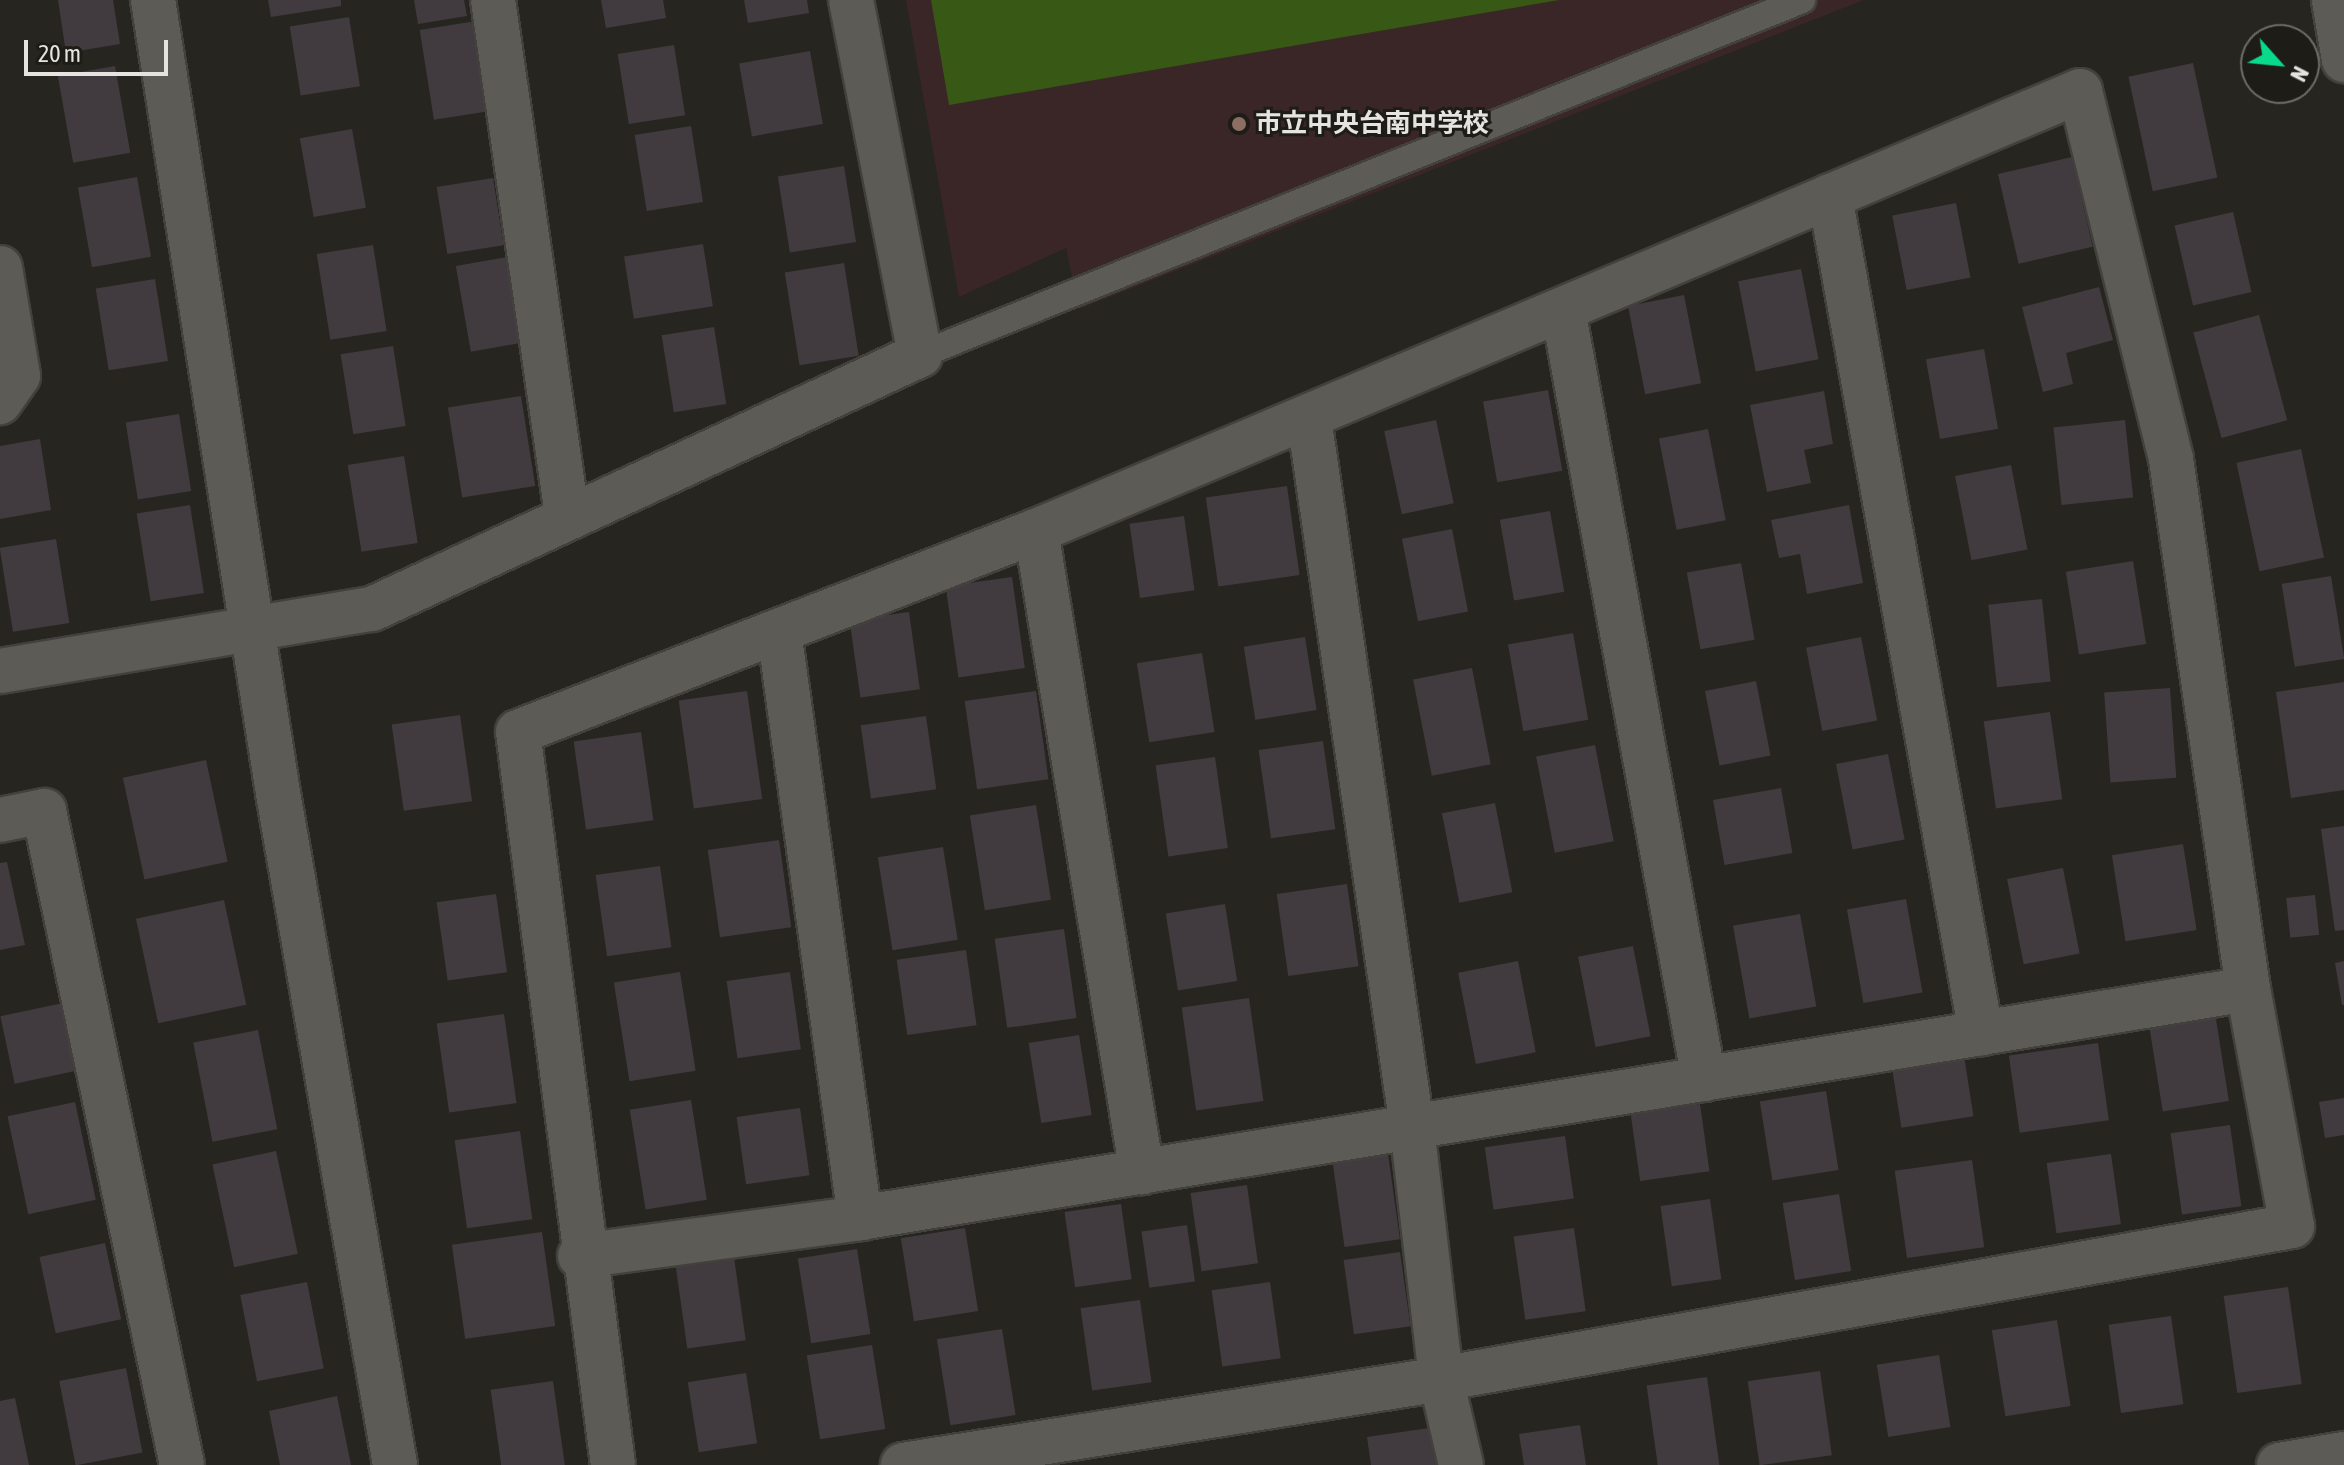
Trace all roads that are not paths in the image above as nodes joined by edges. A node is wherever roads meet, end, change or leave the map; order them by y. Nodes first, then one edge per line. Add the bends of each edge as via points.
1 (153, 0) edge
2 (493, 0) edge
3 (851, 0) edge
4 (1802, 0) edge
5 (2334, 0) edge
6 (2344, 60) edge
7 (1830, 196) junction
8 (0, 268) edge
9 (1563, 310) junction
10 (920, 355) junction
11 (0, 402) edge
12 (1309, 418) junction
13 (567, 515) junction
14 (1036, 531) junction
15 (255, 624) junction
16 (779, 631) junction
17 (0, 671) edge
18 (0, 820) edge
19 (2248, 989) junction
20 (1981, 1033) junction
21 (1704, 1079) junction
22 (1412, 1127) junction
23 (1142, 1172) junction
24 (860, 1218) junction
25 (580, 1256) junction
26 (1441, 1379) junction
27 (2344, 1454) edge
28 (182, 1465) edge
29 (395, 1465) edge
30 (613, 1465) edge
31 (903, 1465) edge
32 (1461, 1465) edge
33 (2279, 1465) edge

1 - 15 street
2 - 13 street
3 - 10 street
4 - 10 lane
5 - 6 street
7 - 9 street
7 - 19 street via 2080,91 2171,459
7 - 20 street
8 - 11 street via 18,376
9 - 12 street
9 - 21 street
10 - 13 street
12 - 14 street
12 - 22 street
13 - 15 street via 372,609
14 - 16 street
14 - 23 street
15 - 17 street
15 - 29 street
16 - 24 street
16 - 25 street via 518,732
18 - 28 street via 44,811
19 - 20 street
19 - 26 street via 2292,1226
20 - 21 street
21 - 22 street
22 - 23 street
22 - 26 street
23 - 24 street
24 - 25 street
25 - 30 street
26 - 31 street
26 - 32 street
27 - 33 street

